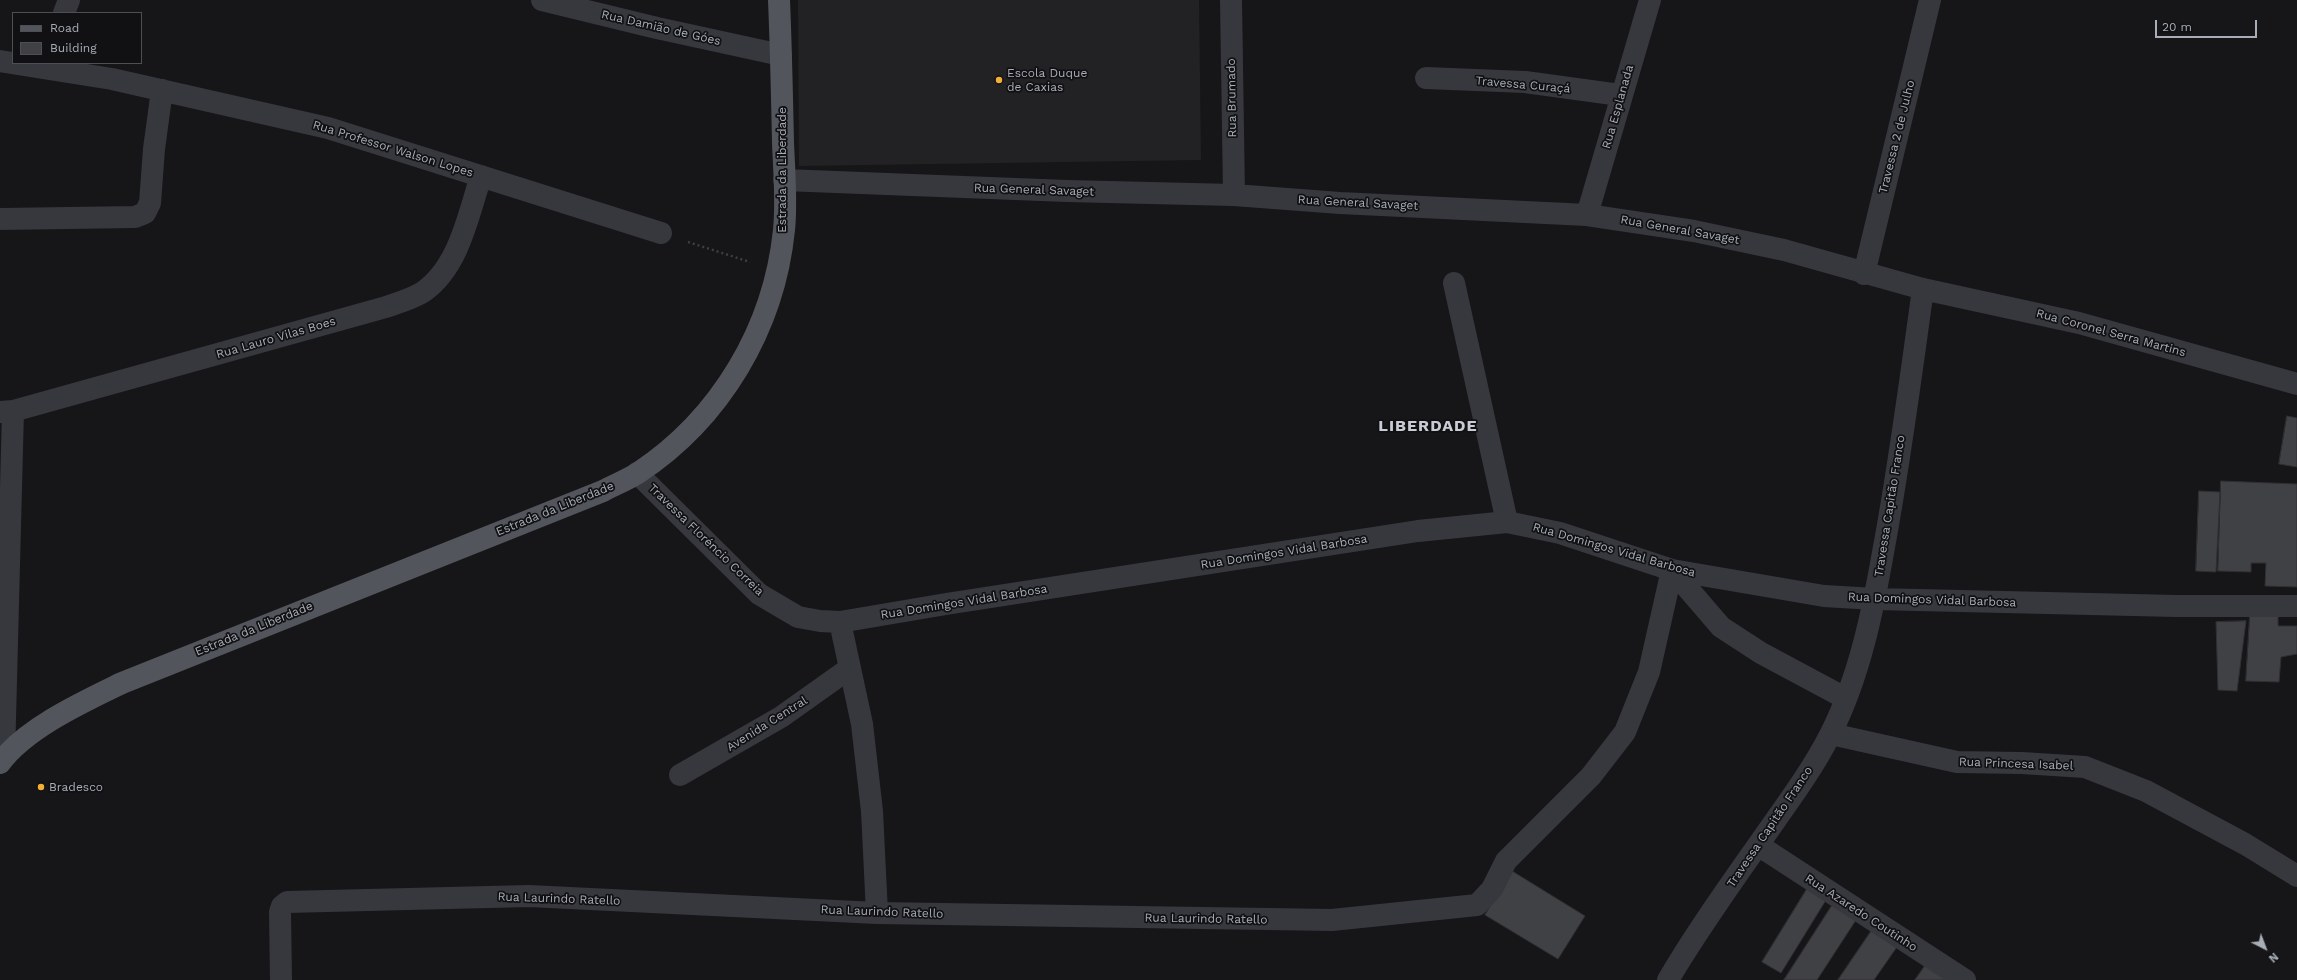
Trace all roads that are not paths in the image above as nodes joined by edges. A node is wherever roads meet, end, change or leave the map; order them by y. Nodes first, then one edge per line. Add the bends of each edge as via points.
1 (69, 0) edge
2 (542, 0) edge
3 (779, 0) edge
4 (1231, 0) edge
5 (1650, 0) edge
6 (1930, 0) edge
7 (64, 12) edge
8 (781, 55) junction
9 (0, 61) edge
10 (12, 62) edge
11 (27, 64) edge
12 (45, 66) edge
13 (1426, 78) dead end
14 (162, 90) junction
15 (1620, 95) junction
16 (481, 176) junction
17 (784, 180) junction
18 (1234, 195) junction
19 (1586, 215) junction
20 (0, 219) edge
21 (661, 233) road end
22 (1864, 274) junction
23 (1454, 283) dead end
24 (1923, 289) junction
25 (2297, 384) edge
26 (6, 411) edge
27 (637, 473) junction
28 (1507, 522) junction
29 (1672, 570) junction
30 (1875, 599) junction
31 (2297, 606) edge
32 (840, 622) junction
33 (850, 668) junction
34 (1845, 698) junction
35 (1831, 734) junction
36 (1, 759) edge
37 (680, 775) dead end
38 (1758, 845) junction
39 (2297, 876) edge
40 (877, 913) junction
41 (281, 980) edge
42 (1668, 980) edge
43 (1965, 980) edge

1 - 7 street
2 - 8 street, Rua Damião de Góes
3 - 8 main road, Estrada da Liberdade
4 - 18 street, Rua Brumado
5 - 15 street, Rua Esplanada
6 - 22 street, Travessa 2 de Julho
8 - 17 main road, Estrada da Liberdade
9 - 10 street, Rua Professor Walson Lopes
11 - 12 street, Rua Professor Walson Lopes
12 - 14 street, Rua Professor Walson Lopes
13 - 15 street, Travessa Curaçá via 1525,82
14 - 16 street, Rua Professor Walson Lopes via 328,128
14 - 20 street via 150,203 145,213 135,217
15 - 19 street, Rua Esplanada
16 - 21 street, Rua Professor Walson Lopes
16 - 26 street, Rua Lauro Vilas Boes via 460,243 442,274 422,292 386,307
17 - 18 street, Rua General Savaget
17 - 27 main road, Estrada da Liberdade via 784,229 777,271 765,315 745,357 723,392 701,418 670,448
18 - 19 street, Rua General Savaget
19 - 22 street, Rua General Savaget via 1694,231 1784,250
22 - 24 street, Rua General Savaget
23 - 28 street
24 - 25 street, Rua Coronel Serra Martins via 2079,323
24 - 30 street, Travessa Capitão Franco via 1893,499
26 - 36 street
27 - 32 street, Travessa Floréncio Correia via 759,594 798,616 820,622
27 - 36 main road, Estrada da Liberdade via 603,491 122,683 38,729
28 - 29 street, Rua Domingos Vidal Barbosa via 1560,532
28 - 32 street, Rua Domingos Vidal Barbosa via 1418,531
29 - 30 street, Rua Domingos Vidal Barbosa via 1817,595
29 - 34 street via 1721,627 1761,653
29 - 40 street, Rua Laurindo Ratello via 1649,672 1625,732 1591,776 1506,861 1492,889 1477,905 1332,920
30 - 31 street, Rua Domingos Vidal Barbosa via 2176,606
30 - 34 street, Travessa Capitão Franco via 1862,651
32 - 33 street
33 - 37 street, Avenida Central via 781,717
33 - 40 street via 862,724 872,811
34 - 35 street, Travessa Capitão Franco
35 - 38 street, Travessa Capitão Franco via 1801,786
35 - 39 street, Rua Princesa Isabel via 1957,762 2085,767 2146,791
38 - 42 street, Travessa Capitão Franco
38 - 43 street, Rua Azaredo Coutinho
40 - 41 street, Rua Laurindo Ratello via 529,896 288,902 282,906 280,912

